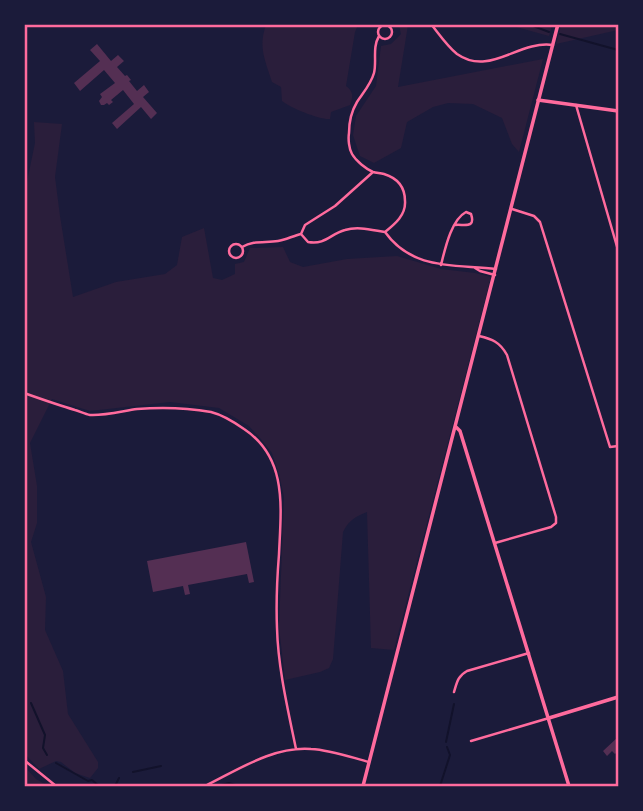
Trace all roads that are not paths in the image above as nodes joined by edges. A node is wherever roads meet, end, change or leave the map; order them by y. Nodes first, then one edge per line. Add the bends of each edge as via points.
1 (431, 24) edge
2 (558, 24) edge
3 (379, 36) dead end
4 (553, 45) junction
5 (538, 100) junction
6 (576, 105) junction
7 (618, 111) edge
8 (373, 172) junction
9 (511, 209) junction
10 (455, 225) junction
11 (385, 232) junction
12 (301, 234) junction
13 (242, 247) junction
14 (618, 250) edge
15 (441, 265) junction
16 (475, 268) junction
17 (496, 269) junction
18 (495, 275) junction
19 (479, 336) junction
20 (24, 393) edge
21 (456, 427) junction
22 (618, 446) edge
23 (495, 543) junction
24 (529, 653) junction
25 (454, 692) dead end
26 (618, 697) edge
27 (549, 718) junction
28 (471, 741) dead end
29 (296, 749) junction
30 (24, 760) edge
31 (369, 762) junction
32 (56, 786) edge
33 (205, 786) edge
34 (363, 786) edge
35 (569, 786) edge

1 - 4 street via 454,52 470,60 491,61 533,45
2 - 4 main road
3 - 8 street via 372,80 350,117 348,137 352,154
4 - 5 main road
5 - 6 main road
5 - 9 main road
6 - 7 main road
6 - 14 street
8 - 11 street via 397,180 405,197 402,215
8 - 12 street via 305,225
9 - 17 main road
9 - 22 street via 537,217 543,228 610,447
10 - 10 street via 463,213 471,214 471,224
10 - 15 street
11 - 12 street via 353,228 316,243
11 - 15 street via 404,251
12 - 13 street
13 - 13 street via 232,246 231,256 242,256
15 - 16 street
16 - 17 street
16 - 18 street
17 - 18 main road
18 - 19 main road
19 - 21 main road
19 - 23 street via 497,342 506,355 556,514 551,527
20 - 29 street via 91,415 140,409 215,413 250,432 261,444 273,462 281,490 277,632
21 - 23 main road
21 - 31 main road
23 - 24 main road
24 - 25 street via 461,674
24 - 27 main road
26 - 27 main road
27 - 28 street
27 - 35 main road
29 - 31 street via 326,750
29 - 33 street via 264,756
30 - 32 street
31 - 34 main road

